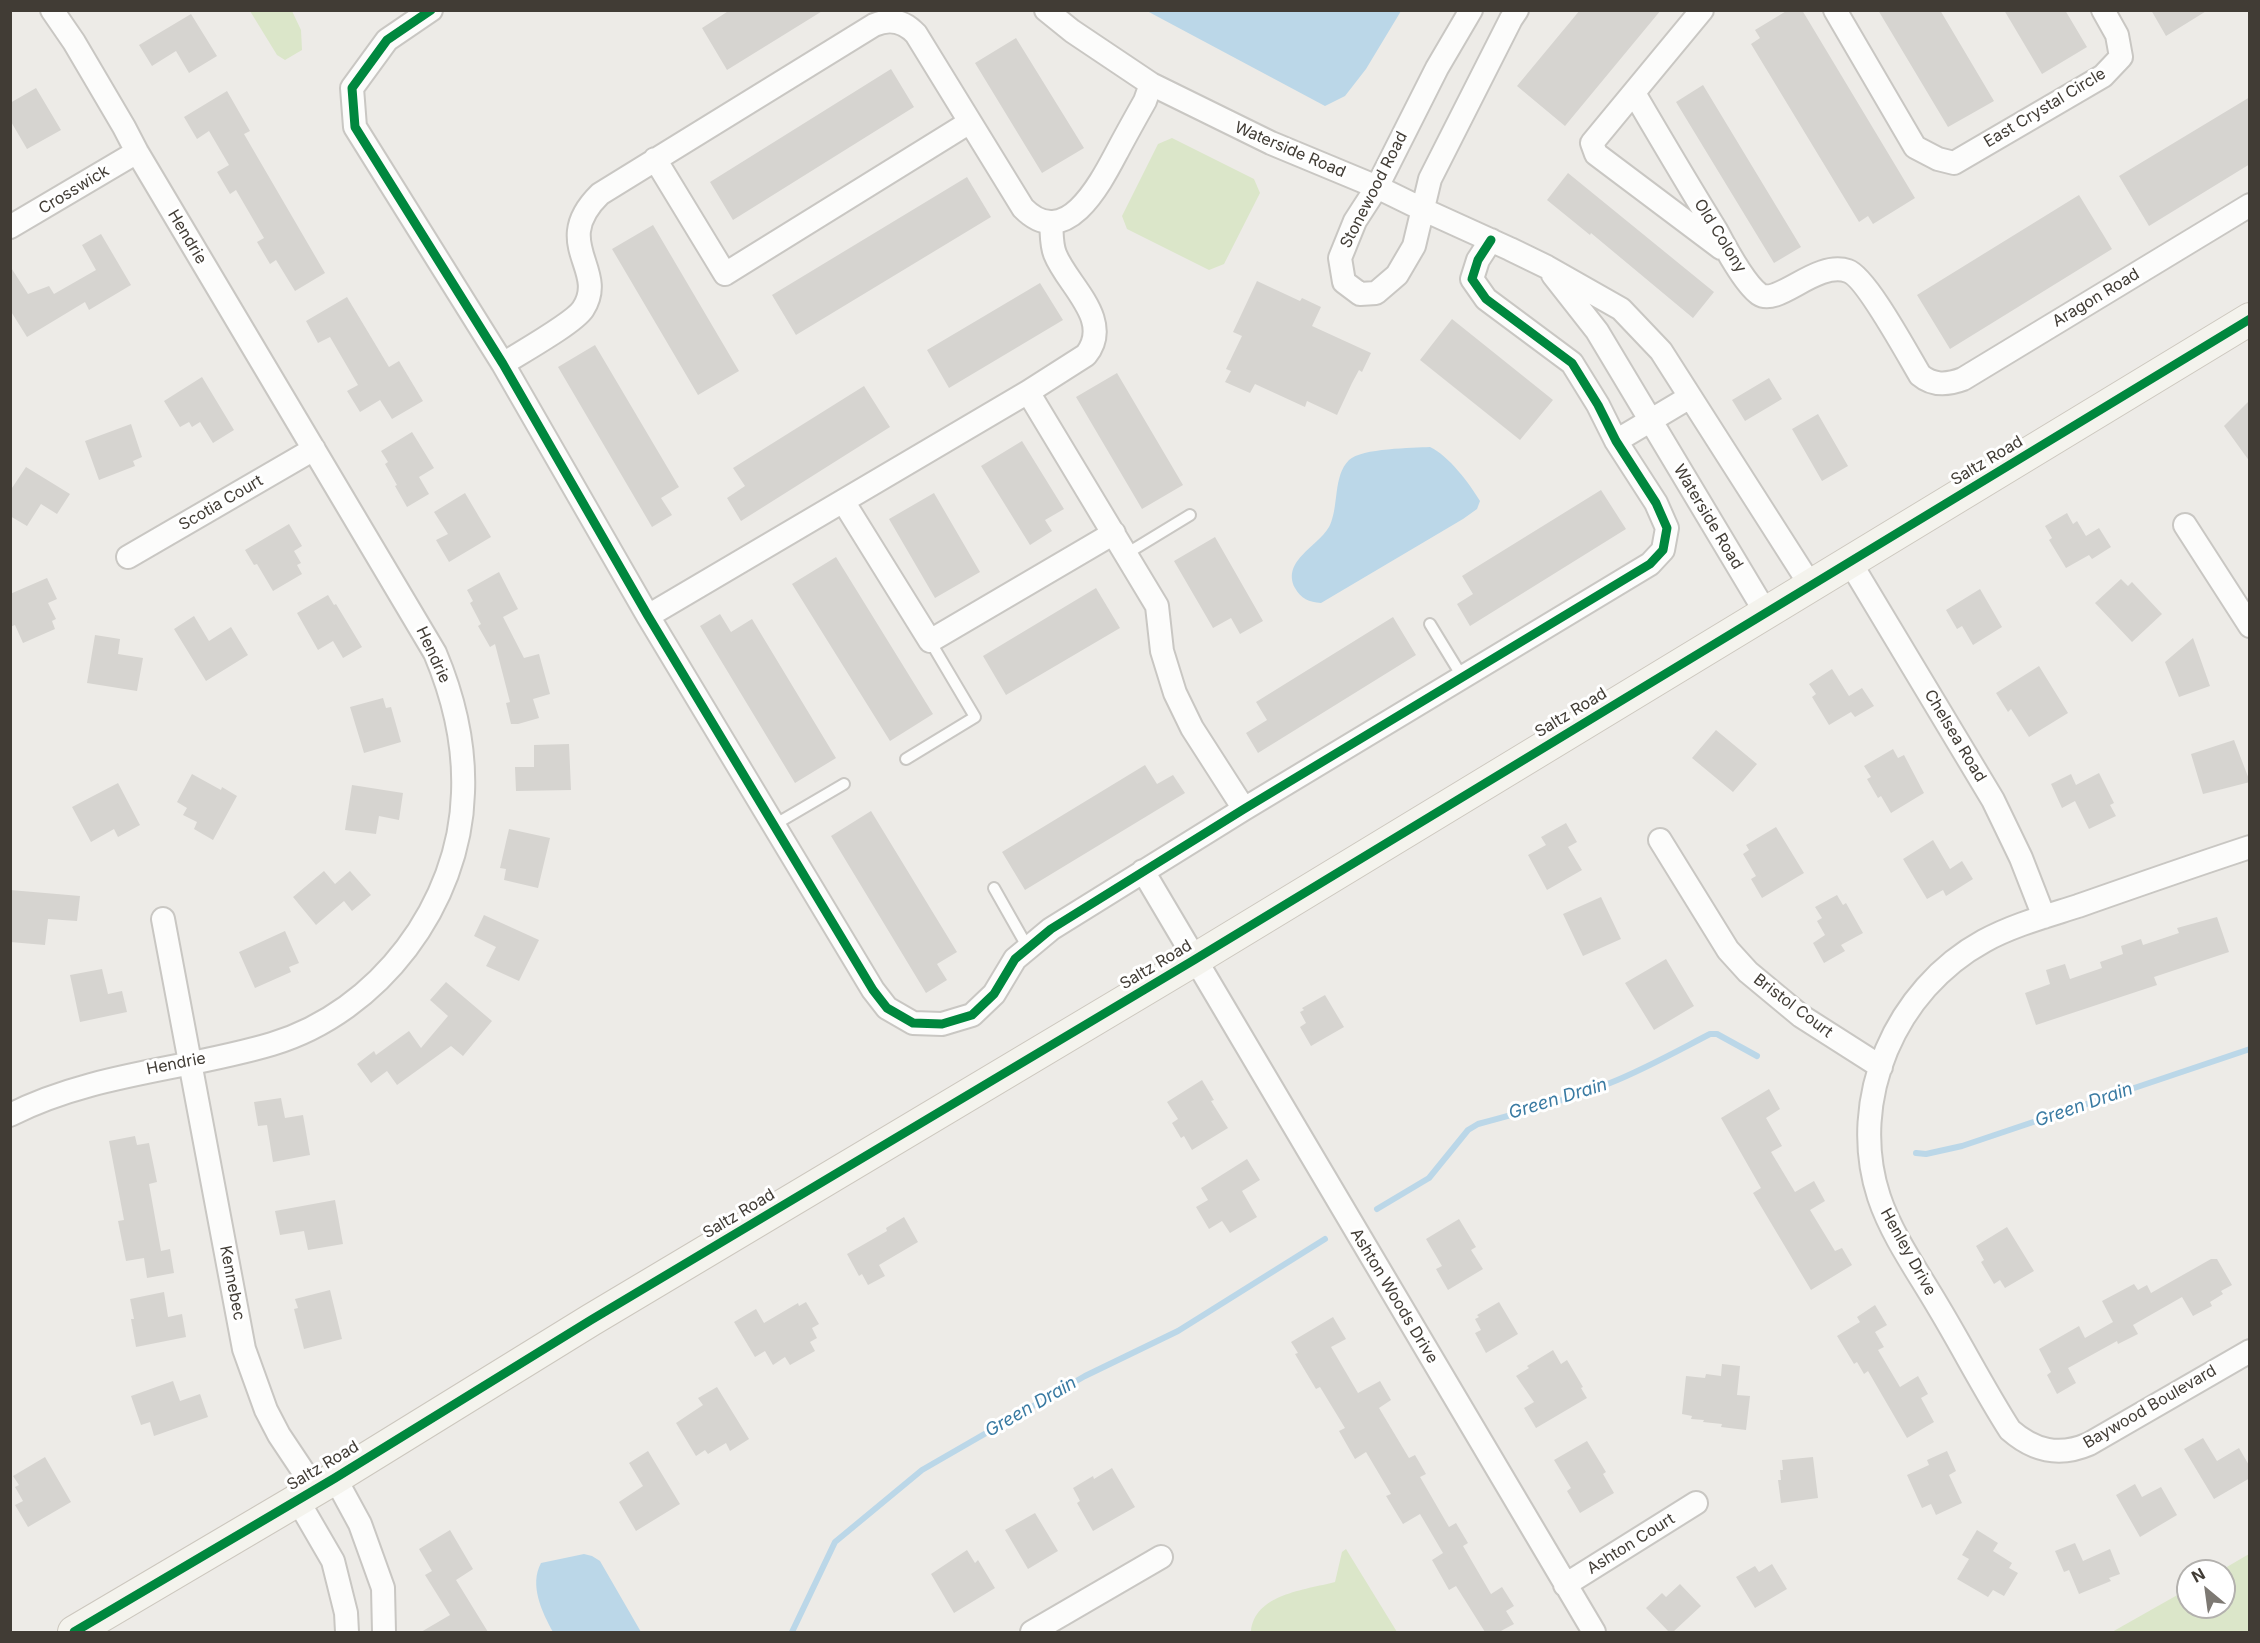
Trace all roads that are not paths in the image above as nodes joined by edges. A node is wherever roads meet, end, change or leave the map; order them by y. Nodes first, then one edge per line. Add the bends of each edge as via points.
1 (52, 10) edge
2 (431, 10) edge
3 (1046, 10) edge
4 (1471, 10) edge
5 (1517, 10) edge
6 (1702, 10) edge
7 (1835, 10) edge
8 (2103, 10) edge
9 (1151, 84) junction
10 (1634, 93) junction
11 (970, 122) junction
12 (137, 152) junction
13 (656, 159) junction
14 (1377, 186) junction
15 (2250, 205) edge
16 (1422, 210) junction
17 (1051, 222) junction
18 (10, 227) edge
19 (1491, 240) junction
20 (1730, 254) junction
21 (1547, 267) junction
22 (1849, 271) joint
23 (2250, 319) edge
24 (503, 364) junction
25 (1028, 392) junction
26 (1690, 397) junction
27 (1651, 420) junction
28 (1616, 441) junction
29 (314, 449) junction
30 (843, 501) junction
31 (1190, 516) dead end
32 (2186, 525) dead end
33 (1114, 533) junction
34 (1126, 554) junction
35 (128, 557) dead end
36 (1850, 562) junction
37 (1811, 586) junction
38 (1766, 613) junction
39 (648, 616) junction
40 (1430, 624) dead end
41 (2250, 626) edge
42 (930, 641) junction
43 (1463, 678) junction
44 (906, 759) dead end
45 (844, 784) dead end
46 (1244, 809) junction
47 (774, 825) junction
48 (1660, 840) dead end
49 (2250, 847) edge
50 (1143, 872) junction
51 (994, 888) dead end
52 (2044, 917) junction
53 (163, 919) dead end
54 (1028, 948) junction
55 (1194, 960) junction
56 (190, 1062) junction
57 (1881, 1066) junction
58 (10, 1115) edge
59 (2250, 1351) edge
60 (2047, 1451) joint
61 (315, 1489) junction
62 (1696, 1503) dead end
63 (1161, 1557) dead end
64 (1565, 1585) junction
65 (1043, 1630) edge
66 (74, 1632) edge
67 (347, 1632) edge
68 (384, 1632) edge
69 (1594, 1632) edge

1 - 12 street, Hendrie
2 - 24 street via 387,40 363,71 352,88 355,127
3 - 9 street, Waterside Road
4 - 14 street, Stonewood Road
5 - 16 street, Stonewood Road via 1430,179
6 - 10 street
7 - 8 street, East Crystal Circle via 1915,147 1954,163 2103,76 2121,57 2117,35
9 - 14 street, Waterside Road via 1271,143
9 - 17 street via 1091,196 1071,215
10 - 20 street, Old Colony
10 - 20 street via 1592,144 1596,154
11 - 13 street via 916,34 899,22 883,21
11 - 13 street via 725,274
11 - 17 street via 1023,208 1035,220
12 - 18 street, Crosswick
12 - 29 street, Hendrie
13 - 24 street via 608,188 584,214 578,241 591,292 582,312
14 - 16 street, Waterside Road
14 - 16 street, Stonewood Road via 1355,221 1340,258 1344,282 1360,294 1376,293 1397,275 1414,246
15 - 22 street, Aragon Road via 1953,383 1932,383 1920,375 1864,286
16 - 19 street, Waterside Road
17 - 25 street via 1055,255 1089,309 1094,337 1090,350 1079,361
19 - 21 street, Waterside Road
19 - 28 street via 1472,279 1486,299 1572,363
20 - 22 street, Old Colony via 1761,296 1772,297 1818,272
21 - 26 street, Waterside Road via 1621,309 1661,351
21 - 27 street, Waterside Road via 1597,331
23 - 36 street, Saltz Road
24 - 39 street
25 - 30 street
25 - 33 street
26 - 27 street
26 - 37 street, Waterside Road
27 - 28 street
27 - 38 street, Waterside Road
28 - 43 street via 1656,503 1667,528 1663,550 1650,564
29 - 35 street, Scotia Court
29 - 56 street, Hendrie via 423,630 445,676 462,751 459,833 445,880 427,918 398,959 366,990 325,1020 288,1038
30 - 39 street
30 - 42 street
31 - 34 lane
32 - 41 street
33 - 34 street
33 - 42 street
34 - 46 street via 1157,606 1162,651 1175,693 1192,728
36 - 37 street, Saltz Road
36 - 52 street, Chelsea Road via 1993,800
37 - 38 street, Saltz Road
38 - 55 street, Saltz Road
39 - 47 street
40 - 43 lane
42 - 44 lane via 975,717
43 - 46 street
45 - 47 lane
46 - 50 street
47 - 54 street via 873,990 887,1008 912,1023 942,1024 972,1015 994,994 1015,959
48 - 57 street, Bristol Court via 1728,950 1748,972 1801,1016
49 - 52 street, Henley Drive
50 - 54 street via 1051,929
50 - 55 street, Ashton Woods Drive
51 - 54 lane
52 - 57 street, Henley Drive via 1986,940 1939,972 1903,1016
53 - 56 street, Kennebec
55 - 61 street, Saltz Road
55 - 64 street, Ashton Woods Drive
56 - 58 street, Hendrie via 96,1082
56 - 61 street, Kennebec via 244,1349 266,1410
57 - 60 street, Henley Drive via 1873,1099 1869,1148 1878,1196 1886,1215 2010,1430
59 - 60 street, Baywood Boulevard via 2088,1444 2074,1450
61 - 66 street, Saltz Road
61 - 67 street via 346,1613
61 - 68 street via 360,1524 382,1588
62 - 64 street, Ashton Court
63 - 65 street
64 - 69 street, Ashton Woods Drive

